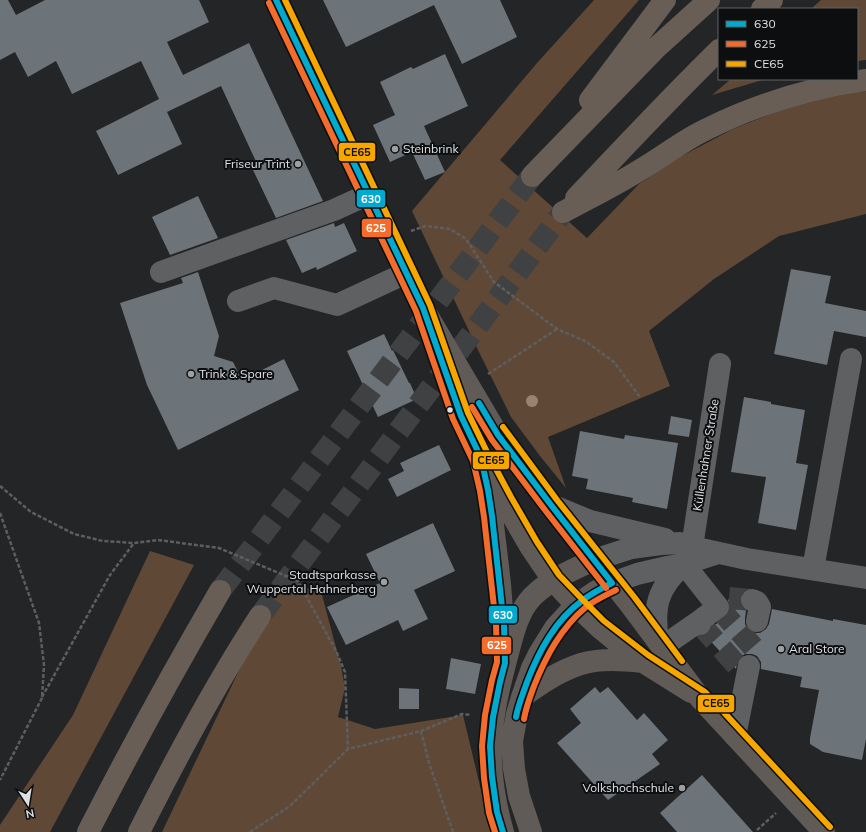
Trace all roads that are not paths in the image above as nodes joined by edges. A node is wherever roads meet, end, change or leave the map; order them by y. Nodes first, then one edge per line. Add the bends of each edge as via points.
1 (276, 0) edge
2 (665, 0) edge
3 (709, 0) edge
4 (772, 0) edge
5 (763, 8) edge
6 (718, 51) edge
7 (866, 80) edge
8 (369, 194) junction
9 (161, 272) dead end
10 (406, 273) junction
11 (238, 301) dead end
12 (423, 308) junction
13 (851, 360) dead end
14 (720, 364) dead end
15 (481, 458) junction
16 (551, 505) junction
17 (685, 551) junction
18 (594, 560) junction
19 (813, 569) junction
20 (866, 578) edge
21 (554, 580) junction
22 (612, 583) junction
23 (220, 591) tunnel mouth
24 (752, 600) dead end
25 (576, 605) junction
26 (260, 616) tunnel mouth
27 (757, 621) dead end
28 (660, 644) junction
29 (643, 662) junction
30 (505, 663) junction
31 (746, 671) dead end
32 (522, 697) junction
33 (700, 698) junction
34 (735, 736) junction
35 (88, 832) edge
36 (139, 832) edge
37 (503, 832) edge
38 (531, 832) edge
39 (824, 832) edge

1 - 8 main road
2 - 3 highway via 532,176 656,48
4 - 5 highway
6 - 7 highway via 563,212 640,171 706,129 784,97
8 - 9 street via 334,210
8 - 10 main road
10 - 11 street via 337,305 274,288
10 - 12 main road
12 - 15 main road via 461,416
12 - 16 main road via 498,435
13 - 19 street
14 - 17 street, Küllenhahner Straße
15 - 21 main road via 530,546
15 - 30 main road via 497,556
16 - 17 street via 590,521 628,530
16 - 18 main road
17 - 18 street via 660,544 631,548
17 - 19 street via 719,553
17 - 22 street via 667,567
17 - 28 street via 660,596 656,610
17 - 28 street via 720,598 718,607 699,623
18 - 21 main road
18 - 22 main road
19 - 20 street
21 - 25 main road
21 - 30 main road via 531,598 522,611 514,629
22 - 25 main road
22 - 28 main road
23 - 35 highway
24 - 27 street via 757,602 760,608
25 - 29 main road
25 - 32 main road via 548,638 532,668
26 - 36 highway via 187,739
28 - 33 main road
29 - 32 main road via 614,660 582,664 558,673
29 - 33 main road
30 - 37 main road via 493,717 490,746 497,812
31 - 34 street
32 - 38 main road via 512,741 518,796
33 - 34 main road
34 - 39 main road

